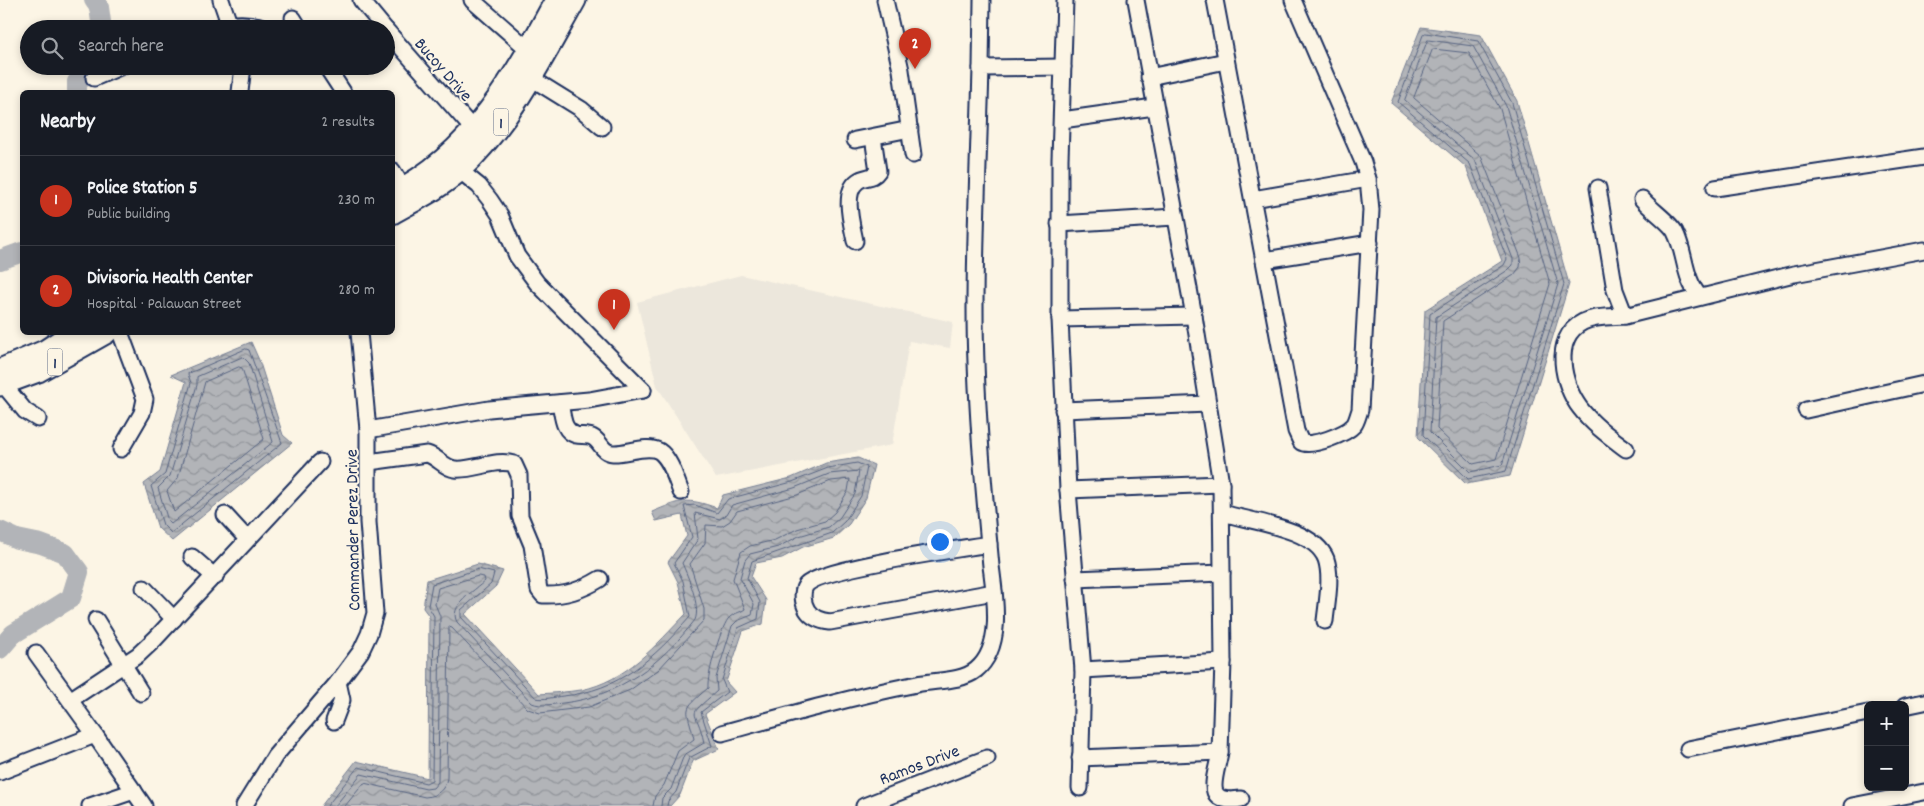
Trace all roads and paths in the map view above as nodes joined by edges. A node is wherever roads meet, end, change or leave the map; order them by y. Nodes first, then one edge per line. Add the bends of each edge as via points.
1 (221, 0) edge
2 (361, 0) edge
3 (472, 0) edge
4 (556, 0) edge
5 (575, 0) edge
6 (885, 0) edge
7 (982, 0) edge
8 (1065, 0) edge
9 (1136, 0) edge
10 (1215, 0) edge
11 (1293, 0) edge
12 (223, 20) edge
13 (378, 20) edge
14 (395, 39) edge
15 (529, 50) junction
16 (1226, 61) junction
17 (1063, 67) junction
18 (981, 68) junction
19 (101, 75) edge
20 (242, 75) edge
21 (332, 75) edge
22 (94, 78) dead end
23 (531, 78) junction
24 (1149, 78) junction
25 (240, 90) edge
26 (343, 90) edge
27 (1154, 107) junction
28 (1062, 120) junction
29 (602, 127) dead end
30 (910, 129) junction
31 (480, 137) junction
32 (873, 137) junction
33 (855, 140) dead end
34 (913, 155) dead end
35 (1924, 157) edge
36 (453, 165) junction
37 (1368, 179) junction
38 (1598, 188) dead end
39 (1714, 188) dead end
40 (398, 192) edge
41 (1642, 199) dead end
42 (1253, 200) junction
43 (395, 211) edge
44 (1175, 217) junction
45 (1059, 224) junction
46 (855, 241) dead end
47 (1370, 243) junction
48 (1924, 250) edge
49 (1264, 260) junction
50 (1700, 297) junction
51 (1194, 316) junction
52 (1625, 316) junction
53 (1060, 319) junction
54 (69, 335) edge
55 (102, 335) edge
56 (121, 335) edge
57 (359, 335) edge
58 (1, 380) edge
59 (1924, 384) edge
60 (560, 403) junction
61 (1208, 404) junction
62 (1063, 410) junction
63 (1806, 410) dead end
64 (38, 419) dead end
65 (368, 430) junction
66 (121, 448) dead end
67 (1626, 449) dead end
68 (320, 462) dead end
69 (369, 462) junction
70 (1221, 484) junction
71 (1068, 490) junction
72 (681, 492) dead end
73 (1223, 513) junction
74 (225, 515) dead end
75 (247, 539) junction
76 (989, 544) junction
77 (192, 557) dead end
78 (1222, 573) junction
79 (214, 577) junction
80 (600, 578) dead end
81 (1075, 579) junction
82 (144, 588) dead end
83 (994, 592) junction
84 (174, 619) junction
85 (96, 620) dead end
86 (1325, 621) dead end
87 (36, 653) dead end
88 (1223, 662) junction
89 (124, 664) junction
90 (1083, 670) junction
91 (338, 682) junction
92 (142, 693) dead end
93 (70, 700) junction
94 (1924, 702) edge
95 (1909, 705) edge
96 (1864, 714) edge
97 (334, 721) dead end
98 (722, 733) dead end
99 (95, 735) junction
100 (1688, 749) dead end
101 (1220, 752) junction
102 (987, 758) dead end
103 (1080, 758) junction
104 (0, 772) edge
105 (1080, 788) dead end
106 (134, 791) junction
107 (1924, 792) edge
108 (1241, 799) dead end
109 (90, 806) edge
110 (144, 806) edge
111 (244, 806) edge
112 (864, 806) edge
113 (1852, 806) edge

1 - 12 street
2 - 13 street, Bucoy Drive
3 - 15 street
4 - 15 highway, 1
5 - 23 highway, 1
6 - 30 street
7 - 18 street
8 - 17 street
9 - 24 street
10 - 16 street
11 - 37 street
14 - 31 street, Bucoy Drive
15 - 31 highway, 1 via 492,108
16 - 24 street
16 - 42 street
17 - 18 street
17 - 28 street
18 - 76 street via 975,318
19 - 22 street
20 - 25 street
21 - 26 street
23 - 29 street via 581,109
23 - 31 highway, 1
24 - 27 street
27 - 28 street
27 - 44 street
28 - 45 street
30 - 32 street
30 - 34 street
31 - 36 highway, 1
32 - 33 street
32 - 46 street via 878,171 859,180 853,186 850,198
35 - 39 street
36 - 40 highway, 1
36 - 43 highway, 1 via 422,197
36 - 60 street via 490,200 517,256 537,283 643,390
37 - 42 street
37 - 47 street
38 - 52 street via 1614,290
41 - 50 street via 1676,233 1686,273
42 - 49 street
44 - 45 street
44 - 51 street
45 - 53 street
47 - 49 street
47 - 49 street via 1360,410 1354,425 1347,430 1311,444 1301,442 1296,431
48 - 50 street via 1794,274
50 - 52 street
51 - 53 street
51 - 61 street
52 - 67 street via 1594,318 1573,329 1566,343 1563,363 1568,387 1580,407 1598,428
53 - 62 street
54 - 58 highway, 1
55 - 58 highway, 1 via 38,371
56 - 66 street via 145,399 142,413
57 - 65 street, Commander Perez Drive
58 - 64 street via 24,411
59 - 63 street
60 - 65 street via 489,410
60 - 72 street via 566,429 593,437 604,451 657,450 668,462
61 - 62 street
61 - 70 street
62 - 71 street
65 - 69 street, Commander Perez Drive
68 - 75 street
69 - 80 street via 427,454 436,456 454,469 514,464 518,471 520,516 535,558 539,590 544,595 561,595
69 - 91 street, Commander Perez Drive via 368,522 375,613 361,651
70 - 71 street
70 - 73 street
71 - 81 street
73 - 78 street
73 - 86 street via 1293,530 1318,546 1326,560 1328,574
74 - 75 street
75 - 79 street
76 - 83 street
76 - 83 street via 843,570 812,580 803,592 804,604 816,618 830,622
77 - 79 street
78 - 81 street
78 - 88 street
79 - 84 street
81 - 90 street
82 - 84 street
83 - 98 street via 994,638 976,670 965,676 918,683 806,709
84 - 89 street via 138,655
85 - 89 street
87 - 93 street
88 - 90 street
88 - 101 street
89 - 92 street
89 - 93 street
90 - 103 street
91 - 97 street via 342,700
91 - 111 street, Commander Perez Drive via 275,756
93 - 99 street
94 - 95 street
96 - 100 street
99 - 104 street
99 - 106 street
101 - 103 street
101 - 108 street via 1215,794 1220,800
102 - 112 street, Ramos Drive
103 - 105 street
106 - 109 street
106 - 110 street
107 - 113 street

